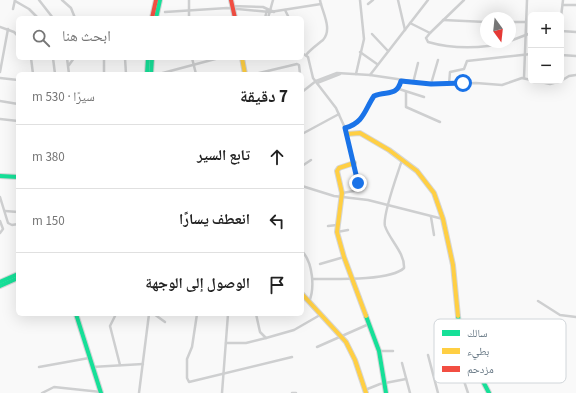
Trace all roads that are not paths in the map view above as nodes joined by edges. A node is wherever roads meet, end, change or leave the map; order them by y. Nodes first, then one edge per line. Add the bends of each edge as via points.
1 (15, 0) edge
2 (39, 0) edge
3 (62, 0) edge
4 (156, 0) edge
5 (160, 0) edge
6 (189, 0) edge
7 (230, 0) edge
8 (273, 0) edge
9 (360, 0) edge
10 (373, 0) edge
11 (398, 0) edge
12 (428, 0) edge
13 (464, 0) edge
14 (527, 0) edge
15 (563, 0) edge
16 (321, 2) edge
17 (368, 4) dead end
18 (563, 4) junction
19 (576, 5) edge
20 (232, 8) junction
21 (13, 9) dead end
22 (269, 9) junction
23 (285, 10) junction
24 (190, 11) junction
25 (165, 12) dead end
26 (562, 12) edge
27 (36, 16) edge
28 (51, 16) edge
29 (74, 16) edge
30 (152, 16) edge
31 (156, 16) edge
32 (189, 16) edge
33 (234, 16) edge
34 (268, 16) edge
35 (288, 16) edge
36 (443, 20) junction
37 (480, 22) edge
38 (516, 22) edge
39 (525, 22) junction
40 (410, 23) junction
41 (0, 27) edge
42 (8, 29) junction
43 (405, 30) junction
44 (564, 30) edge
45 (576, 32) edge
46 (430, 33) junction
47 (372, 34) dead end
48 (528, 34) edge
49 (16, 35) edge
50 (525, 35) junction
51 (516, 39) edge
52 (480, 46) edge
53 (388, 51) junction
54 (360, 52) junction
55 (564, 54) edge
56 (306, 55) joint
57 (526, 55) junction
58 (576, 56) edge
59 (31, 60) edge
60 (53, 60) edge
61 (67, 60) edge
62 (72, 60) edge
63 (104, 60) edge
64 (126, 60) edge
65 (148, 60) edge
66 (152, 60) edge
67 (193, 60) edge
68 (212, 60) edge
69 (242, 60) edge
70 (438, 60) dead end
71 (418, 63) dead end
72 (377, 64) junction
73 (68, 65) junction
74 (194, 65) junction
75 (0, 72) edge
76 (33, 72) edge
77 (55, 72) edge
78 (69, 72) edge
79 (104, 72) edge
80 (126, 72) edge
81 (148, 72) edge
82 (151, 72) edge
83 (170, 72) edge
84 (196, 72) edge
85 (245, 72) edge
86 (263, 72) edge
87 (300, 72) edge
88 (356, 74) junction
89 (370, 75) junction
90 (576, 75) edge
91 (0, 78) edge
92 (524, 78) junction
93 (528, 79) edge
94 (564, 79) edge
95 (16, 80) edge
96 (401, 81) junction
97 (316, 83) junction
98 (413, 83) junction
99 (431, 84) junction
100 (449, 84) junction
101 (399, 89) junction
102 (304, 91) edge
103 (406, 92) junction
104 (424, 97) dead end
105 (0, 102) edge
106 (16, 104) edge
107 (0, 105) edge
108 (339, 114) junction
109 (0, 119) edge
110 (16, 121) edge
111 (440, 122) dead end
112 (345, 128) junction
113 (304, 133) edge
114 (347, 134) junction
115 (311, 160) dead end
116 (402, 160) junction
117 (354, 163) junction
118 (304, 165) edge
119 (0, 176) edge
120 (16, 177) edge
121 (304, 186) edge
122 (342, 195) junction
123 (0, 197) edge
124 (388, 205) junction
125 (4, 211) junction
126 (16, 212) edge
127 (431, 217) junction
128 (443, 219) junction
129 (0, 221) edge
130 (16, 224) edge
131 (336, 225) junction
132 (328, 226) dead end
133 (348, 230) dead end
134 (338, 232) junction
135 (0, 233) edge
136 (434, 235) dead end
137 (304, 253) edge
138 (344, 257) junction
139 (320, 264) dead end
140 (16, 275) edge
141 (16, 279) edge
142 (313, 279) junction
143 (353, 279) junction
144 (0, 282) edge
145 (0, 286) edge
146 (304, 296) edge
147 (538, 301) dead end
148 (309, 302) junction
149 (320, 315) junction
150 (77, 316) edge
151 (115, 316) edge
152 (149, 316) edge
153 (157, 316) edge
154 (197, 316) edge
155 (228, 316) edge
156 (256, 316) edge
157 (576, 317) edge
158 (459, 319) edge
159 (165, 322) dead end
160 (370, 324) junction
161 (342, 336) junction
162 (266, 338) junction
163 (226, 343) junction
164 (317, 347) dead end
165 (379, 351) junction
166 (393, 351) dead end
167 (428, 355) dead end
168 (292, 357) dead end
169 (89, 358) junction
170 (402, 363) dead end
171 (143, 364) junction
172 (120, 365) junction
173 (39, 367) dead end
174 (92, 367) junction
175 (224, 373) junction
176 (434, 378) edge
177 (406, 379) junction
178 (435, 383) edge
179 (465, 383) edge
180 (484, 383) edge
181 (384, 384) junction
182 (366, 391) edge
183 (42, 393) edge
184 (101, 393) edge
185 (139, 393) edge
186 (222, 393) edge
187 (292, 393) edge
188 (296, 393) edge
189 (386, 393) edge
190 (410, 393) edge
191 (438, 393) edge
192 (468, 393) edge
193 (489, 393) edge

1 - 21 street
1 - 27 street
2 - 28 street
3 - 29 street via 71,8
4 - 30 street
5 - 31 street
6 - 24 street
7 - 20 street
8 - 22 street
9 - 54 street via 364,39
10 - 17 street
11 - 43 street
12 - 40 street
13 - 36 street
14 - 39 street
15 - 18 street
16 - 23 street
16 - 56 street via 327,33
18 - 19 street
18 - 26 street
20 - 22 street
20 - 24 street
20 - 33 street
22 - 23 street via 274,12
22 - 34 street
23 - 35 street
24 - 25 street
24 - 32 street
36 - 37 street
36 - 46 street
38 - 39 street
39 - 50 street
40 - 43 street
40 - 46 street
41 - 42 street
42 - 49 street
42 - 75 street
43 - 53 street
44 - 45 street
46 - 52 street via 426,38 428,42 453,46
47 - 53 street
48 - 50 street
50 - 51 street
50 - 57 street
53 - 72 street
54 - 72 street
54 - 88 street
55 - 58 street
56 - 97 street
57 - 92 street
57 - 100 street via 467,61 464,69 450,72
59 - 76 street
60 - 77 street
61 - 73 street
62 - 73 street
63 - 79 street
64 - 80 street
65 - 81 street
66 - 82 street
67 - 74 street
68 - 74 street
69 - 85 street
70 - 99 street
71 - 98 street
72 - 89 street
73 - 78 street
74 - 83 street
74 - 84 street
86 - 87 street via 297,64
88 - 89 street
88 - 97 street via 340,74
89 - 96 street
90 - 94 street
91 - 95 street
92 - 93 street
92 - 100 street via 503,85
96 - 98 street
96 - 101 street
97 - 102 street
97 - 108 street
98 - 99 street
99 - 100 street
101 - 103 street
101 - 112 street via 374,96 365,114 353,125
103 - 104 street
103 - 111 street via 406,107
105 - 106 street
105 - 107 street
108 - 112 street
108 - 113 street
109 - 110 street
112 - 114 street
114 - 116 street via 362,134
114 - 117 street
115 - 118 street
116 - 124 street
116 - 128 street via 416,171 434,193
117 - 122 street via 358,183 354,191
117 - 122 street via 337,169
119 - 120 street
121 - 122 street
122 - 124 street
122 - 131 street
123 - 125 street
124 - 127 street
124 - 143 street via 385,225 397,247 404,268 385,275
125 - 126 street
125 - 130 street via 8,223
127 - 128 street
127 - 136 street
128 - 158 street via 453,265
129 - 135 street via 3,229
131 - 132 street
131 - 134 street
133 - 134 street
134 - 138 street
137 - 142 street
138 - 139 street
138 - 143 street
140 - 144 street
141 - 145 street
142 - 143 street
142 - 148 street via 313,291
143 - 160 street
146 - 148 street
147 - 157 street via 560,315
148 - 149 street
149 - 161 street
149 - 162 street via 294,330
150 - 169 street
151 - 172 street via 110,326
152 - 171 street
153 - 159 street
154 - 175 street via 192,347 187,360 187,380 193,382
155 - 163 street
156 - 162 street via 260,332
160 - 161 street
160 - 165 street
161 - 164 street
161 - 182 street via 352,352
162 - 163 street via 246,343
163 - 175 street
165 - 166 street
165 - 181 street
167 - 176 street
168 - 175 street
169 - 173 street
169 - 174 street
170 - 177 street
171 - 172 street
171 - 185 street
172 - 174 street
174 - 184 street
175 - 186 street
177 - 181 street
177 - 190 street
178 - 191 street
179 - 192 street
180 - 193 street
181 - 182 street
181 - 189 street
183 - 184 street via 53,388
187 - 188 street

